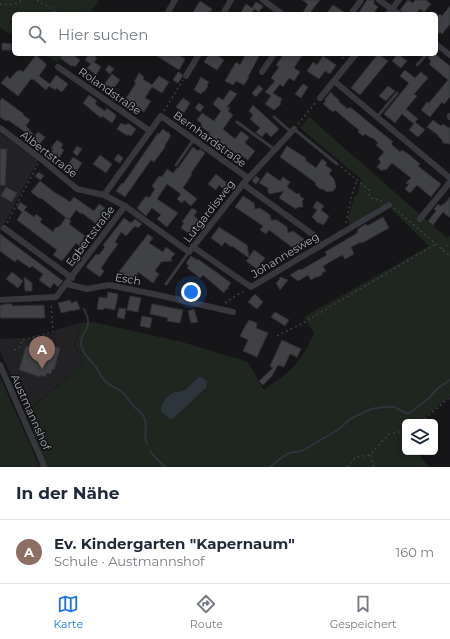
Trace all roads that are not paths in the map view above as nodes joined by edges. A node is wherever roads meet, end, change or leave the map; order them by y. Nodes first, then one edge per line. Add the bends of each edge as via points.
1 (175, 0) edge
2 (231, 0) edge
3 (263, 0) edge
4 (361, 0) edge
5 (379, 0) edge
6 (399, 0) edge
7 (392, 8) junction
8 (168, 12) edge
9 (224, 12) edge
10 (279, 12) edge
11 (352, 12) edge
12 (389, 12) edge
13 (397, 12) edge
14 (438, 46) edge
15 (198, 56) edge
16 (273, 56) edge
17 (354, 56) edge
18 (425, 56) edge
19 (450, 56) edge
20 (417, 65) dead end
21 (58, 67) dead end
22 (262, 72) dead end
23 (186, 76) road end
24 (334, 81) junction
25 (397, 93) dead end
26 (320, 98) road end
27 (274, 117) dead end
28 (377, 117) junction
29 (237, 122) dead end
30 (0, 128) edge
31 (292, 130) junction
32 (150, 131) junction
33 (194, 139) junction
34 (274, 149) junction
35 (337, 164) road end
36 (176, 165) dead end
37 (248, 178) junction
38 (450, 178) edge
39 (450, 182) edge
40 (243, 184) junction
41 (104, 196) junction
42 (389, 205) road end
43 (125, 206) junction
44 (420, 219) dead end
45 (4, 228) road end
46 (321, 246) junction
47 (191, 250) junction
48 (72, 278) junction
49 (67, 284) junction
50 (166, 284) dead end
51 (0, 300) edge
52 (234, 312) dead end
53 (0, 365) edge
54 (44, 467) edge

1 - 8 street
2 - 9 street
3 - 10 street
4 - 11 street
5 - 7 street
6 - 7 street
7 - 12 street
7 - 13 street
14 - 19 street
15 - 23 street
16 - 22 street
17 - 24 street
18 - 20 lane
21 - 32 street, Rolandstraße
24 - 26 street
24 - 28 street
25 - 28 lane
27 - 31 lane
28 - 38 street
29 - 34 lane
30 - 41 street, Albertstraße via 77,189
31 - 34 street, Lutgardisweg
31 - 35 lane
32 - 33 street, Bernhardstraße via 161,116
32 - 41 street, Bernhardstraße
33 - 36 lane
33 - 37 street, Bernhardstraße
34 - 37 street, Lutgardisweg
37 - 40 street, Lutgardisweg
39 - 44 street
40 - 46 street via 315,236
40 - 47 street, Lutgardisweg
41 - 43 street, Albertstraße
42 - 46 street, Johannesweg
43 - 47 street, Albertstraße
43 - 48 street, Egbertstraße
45 - 48 street, Egbertstraße
46 - 47 street, Johannesweg via 250,287
47 - 50 lane
48 - 49 street, Egbertstraße
49 - 51 street via 56,297
49 - 52 street, Esch via 87,289 109,285
53 - 54 street, Austmannshof

